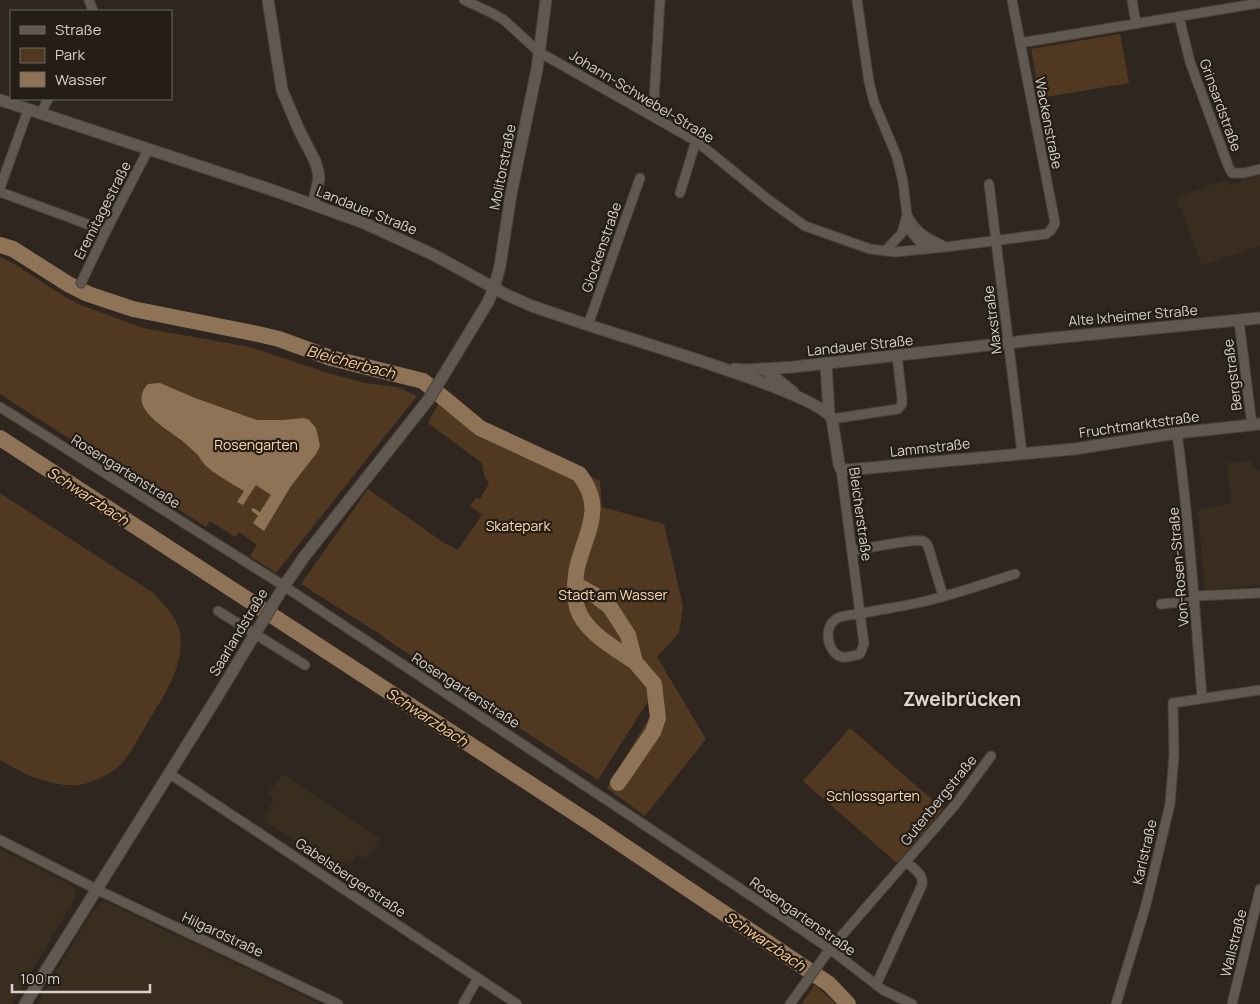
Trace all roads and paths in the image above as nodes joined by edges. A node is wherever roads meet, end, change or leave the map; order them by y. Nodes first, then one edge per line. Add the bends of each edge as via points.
1 (268, 0) edge
2 (464, 0) edge
3 (546, 0) edge
4 (660, 0) edge
5 (857, 0) edge
6 (1012, 0) edge
7 (1132, 0) edge
8 (1257, 2) edge
9 (1179, 17) junction
10 (1136, 24) junction
11 (1020, 43) junction
12 (539, 52) junction
13 (0, 100) edge
14 (47, 100) edge
15 (28, 110) junction
16 (40, 113) junction
17 (653, 116) junction
18 (696, 141) junction
19 (148, 150) junction
20 (1260, 169) edge
21 (640, 178) dead end
22 (989, 184) dead end
23 (0, 190) edge
24 (680, 192) dead end
25 (313, 204) junction
26 (906, 219) junction
27 (106, 231) junction
28 (1033, 236) joint
29 (996, 241) junction
30 (946, 247) junction
31 (928, 249) junction
32 (885, 251) junction
33 (81, 283) dead end
34 (494, 288) junction
35 (1260, 318) edge
36 (1239, 321) junction
37 (588, 324) junction
38 (1009, 343) junction
39 (897, 356) junction
40 (826, 363) junction
41 (715, 366) junction
42 (764, 369) junction
43 (805, 400) junction
44 (0, 407) edge
45 (831, 417) junction
46 (1256, 425) edge
47 (1176, 434) junction
48 (1022, 453) junction
49 (841, 469) junction
50 (852, 551) junction
51 (1015, 574) dead end
52 (284, 586) junction
53 (1259, 592) edge
54 (943, 596) junction
55 (1195, 598) junction
56 (1161, 604) dead end
57 (218, 612) dead end
58 (860, 613) junction
59 (256, 631) junction
60 (305, 665) dead end
61 (1260, 690) edge
62 (1202, 698) junction
63 (991, 756) dead end
64 (170, 774) junction
65 (0, 840) edge
66 (906, 862) junction
67 (96, 889) junction
68 (1260, 889) edge
69 (830, 949) junction
70 (478, 978) junction
71 (876, 985) junction
72 (25, 1004) edge
73 (338, 1004) edge
74 (463, 1004) edge
75 (517, 1004) edge
76 (790, 1004) edge
77 (912, 1004) edge
78 (1116, 1004) edge
79 (1232, 1004) edge

1 - 25 main road via 282,90 318,171
2 - 12 street, Johann-Schwebel-Straße via 504,20
3 - 12 main road, Molitorstraße
4 - 17 street
5 - 26 street via 871,92 897,157
6 - 11 street, Wackenstraße
7 - 10 street
8 - 9 street
9 - 10 street
9 - 20 street, Grinsardstraße via 1190,62 1229,168 1237,174
10 - 11 street
11 - 28 street, Wackenstraße via 1054,223 1046,234
12 - 17 street, Johann-Schwebel-Straße
12 - 34 main road, Molitorstraße
13 - 15 main road, Landauer Straße
14 - 16 street
15 - 16 main road, Landauer Straße
15 - 23 street
16 - 19 main road, Landauer Straße
17 - 18 street, Johann-Schwebel-Straße
18 - 24 street
18 - 32 street, Johann-Schwebel-Straße via 805,226 857,245
19 - 25 main road, Landauer Straße
19 - 27 street, Eremitagestraße
21 - 37 street, Glockenstraße
22 - 29 street, Maxstraße
23 - 27 street
25 - 34 main road, Landauer Straße via 401,239
26 - 30 street via 919,232
26 - 31 street via 917,240
26 - 32 street via 898,238
27 - 33 street, Eremitagestraße
28 - 29 street, Johann-Schwebel-Straße
29 - 30 street, Johann-Schwebel-Straße
29 - 38 street, Maxstraße
30 - 31 street, Johann-Schwebel-Straße
31 - 32 street, Johann-Schwebel-Straße
34 - 37 main road, Landauer Straße via 532,306
34 - 52 main road, Saarlandstraße via 432,394
35 - 36 main road, Alte Ixheimer Straße
36 - 38 main road, Alte Ixheimer Straße
36 - 46 street, Bergstraße
37 - 41 main road, Landauer Straße
38 - 39 main road, Landauer Straße
38 - 48 street, Maxstraße
39 - 40 main road, Landauer Straße
39 - 45 street via 902,399 898,409
40 - 42 main road, Landauer Straße
40 - 45 main road, Bleicherstraße
41 - 42 main road, Landauer Straße
41 - 43 main road, Landauer Straße
42 - 43 main road
43 - 45 main road, Landauer Straße
44 - 52 street, Rosengartenstraße
45 - 49 main road, Bleicherstraße
46 - 47 main road, Fruchtmarktstraße
47 - 48 main road, Fruchtmarktstraße
47 - 55 street, Von-Rosen-Straße
48 - 49 main road, Lammstraße
49 - 50 street, Bleicherstraße
50 - 54 street via 921,540 926,542
50 - 58 street, Bleicherstraße
51 - 54 street
52 - 59 main road, Saarlandstraße
52 - 69 street, Rosengartenstraße
53 - 55 street
54 - 58 street
55 - 56 street
55 - 62 street, Von-Rosen-Straße
57 - 59 street
58 - 58 street, Bleicherstraße via 837,618 830,627 829,644 835,654 849,657 863,650
59 - 60 street
59 - 64 main road, Saarlandstraße
61 - 62 street
62 - 78 street, Karlstraße via 1173,703 1174,755 1170,804 1136,941
63 - 66 street, Gutenbergstraße via 955,805
64 - 67 main road, Saarlandstraße
64 - 70 street, Gabelsbergerstraße
65 - 67 street, Hilgardstraße
66 - 69 street, Gutenbergstraße
66 - 71 street, Gutenbergstraße via 920,874 922,885
67 - 72 main road, Saarlandstraße
67 - 73 street, Hilgardstraße
68 - 79 street, Wallstraße
69 - 71 street, Rosengartenstraße
69 - 76 street, Gutenbergstraße
70 - 74 street
70 - 75 street, Gabelsbergerstraße
71 - 77 street, Rosengartenstraße

